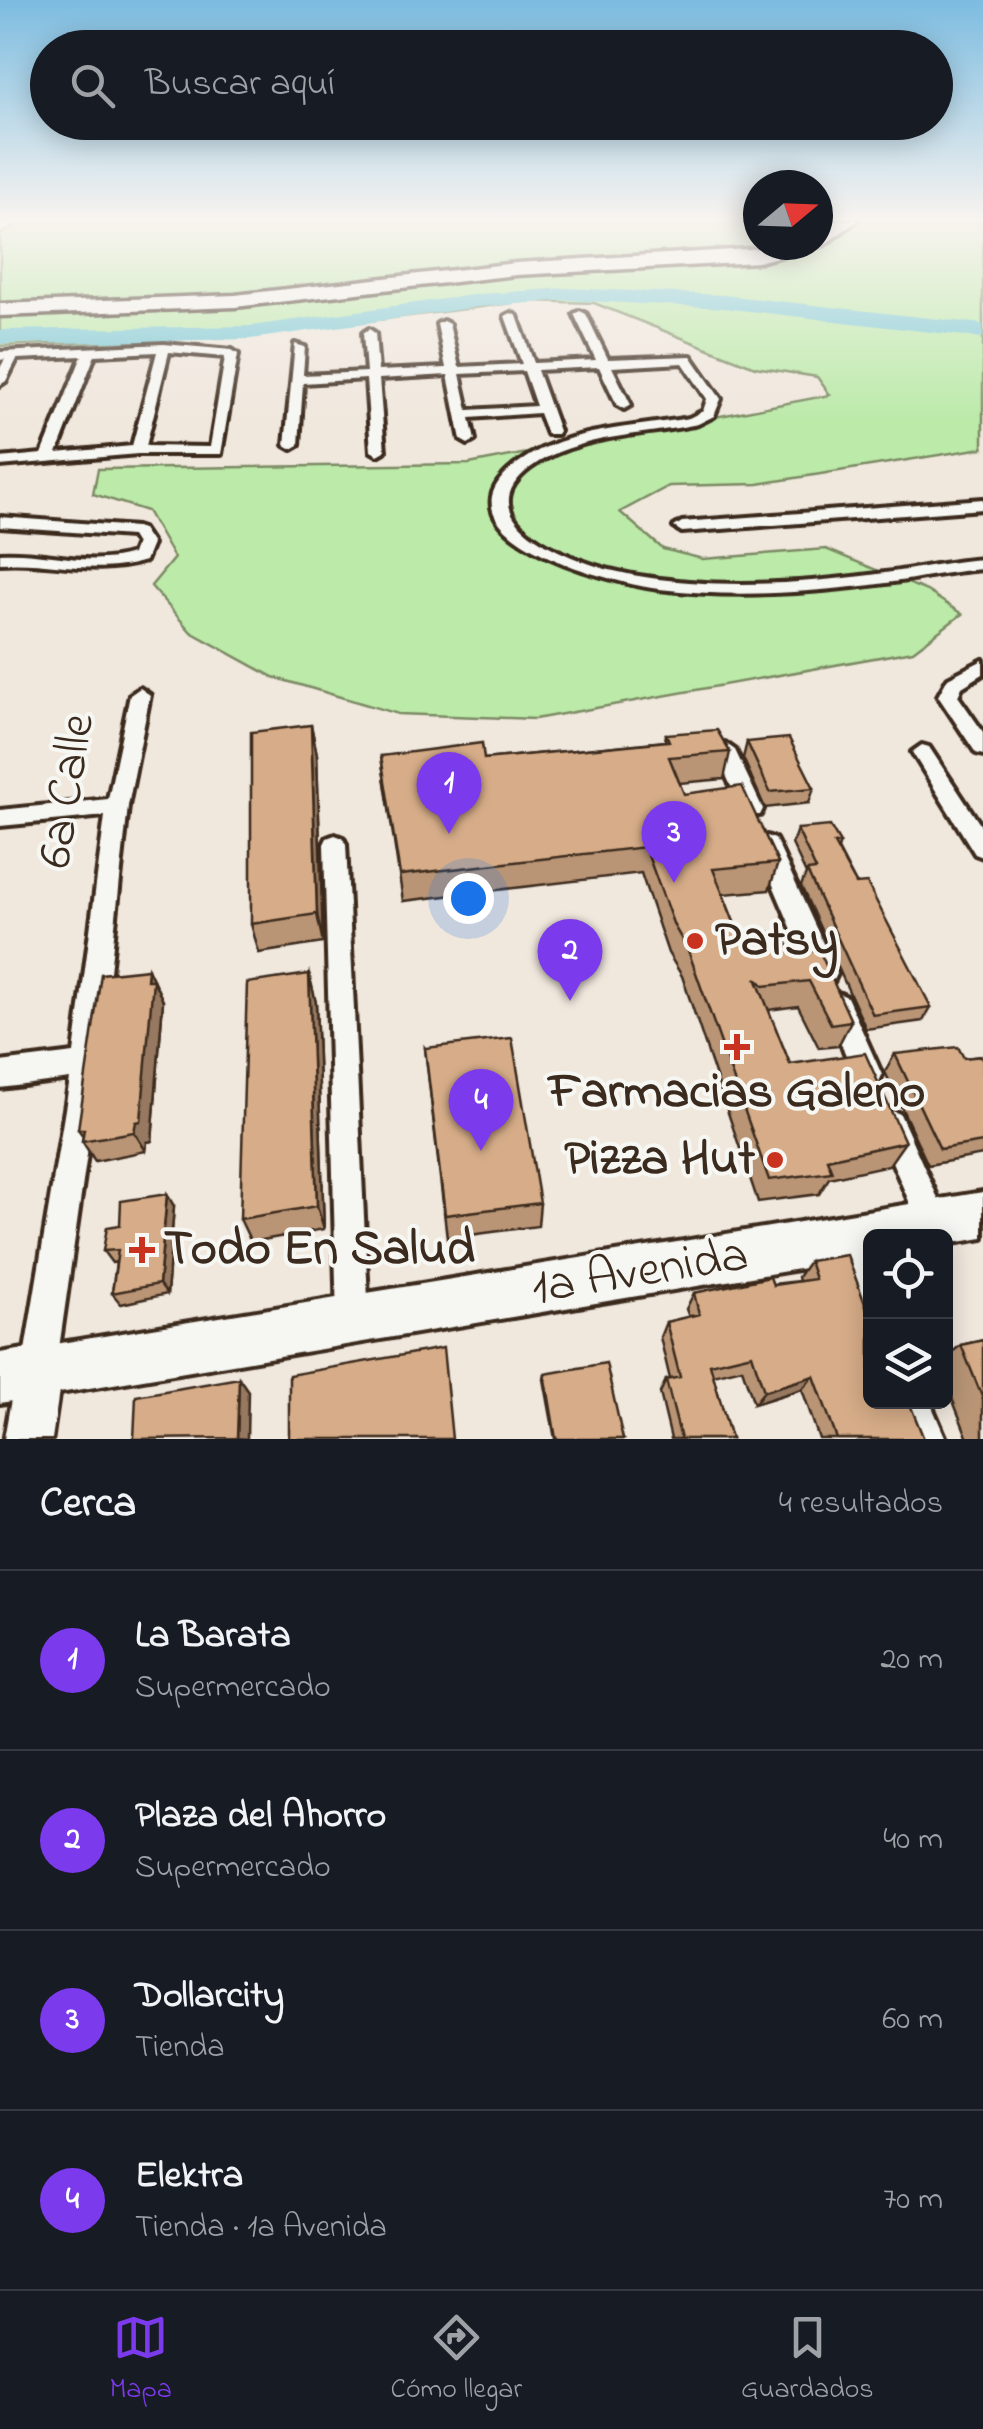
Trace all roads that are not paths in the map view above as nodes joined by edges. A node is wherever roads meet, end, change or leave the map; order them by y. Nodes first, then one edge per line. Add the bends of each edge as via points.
1 (310, 287) edge
2 (357, 287) edge
3 (0, 308) edge
4 (580, 314) dead end
5 (510, 316) dead end
6 (443, 324) dead end
7 (369, 333) dead end
8 (164, 348) junction
9 (300, 348) dead end
10 (90, 352) junction
11 (6, 356) edge
12 (603, 362) junction
13 (528, 366) junction
14 (454, 370) junction
15 (372, 375) junction
16 (297, 379) junction
17 (0, 380) edge
18 (624, 405) dead end
19 (546, 409) junction
20 (464, 414) junction
21 (552, 431) dead end
22 (468, 440) dead end
23 (292, 445) dead end
24 (138, 450) junction
25 (378, 451) dead end
26 (49, 456) junction
27 (0, 462) edge
28 (983, 504) edge
29 (0, 522) edge
30 (682, 527) dead end
31 (0, 558) edge
32 (983, 564) edge
33 (983, 666) edge
34 (140, 695) dead end
35 (983, 748) edge
36 (725, 750) edge
37 (922, 752) dead end
38 (117, 806) junction
39 (0, 818) edge
40 (335, 844) dead end
41 (983, 848) edge
42 (86, 1064) junction
43 (0, 1075) edge
44 (983, 1215) edge
45 (934, 1223) junction
46 (847, 1238) junction
47 (863, 1278) edge
48 (353, 1320) junction
49 (19, 1374) edge
50 (916, 1409) edge
51 (28, 1439) edge
52 (928, 1439) edge

1 - 3 highway
2 - 3 highway via 235,301
4 - 12 street
5 - 13 street
6 - 14 street
7 - 15 street
8 - 10 street
8 - 24 street
8 - 24 street via 232,354 216,451
9 - 16 street
10 - 11 street
10 - 26 street
11 - 17 street
12 - 13 street
12 - 18 street
12 - 32 street via 687,358 714,404 700,418 556,450 514,474 500,494 501,514 562,558 622,578 743,588
13 - 14 street
13 - 19 street
14 - 15 street
14 - 20 street
15 - 16 street
15 - 25 street
16 - 23 street
19 - 20 street
19 - 21 street
20 - 22 street
24 - 26 street
26 - 27 street
28 - 30 street
29 - 31 street via 136,532 144,544 138,557 110,568 35,556
33 - 35 street via 955,683 948,696
34 - 38 street, 6a Calle
36 - 45 street
37 - 41 street
38 - 39 street
38 - 42 street, 6a Calle
40 - 48 street
42 - 43 street
42 - 49 street, 6a Calle
44 - 45 main road, 1a Avenida
45 - 46 main road, 1a Avenida
46 - 47 street
46 - 48 main road, 1a Avenida
48 - 49 main road, 1a Avenida
49 - 51 street, 6a Calle
50 - 52 street

